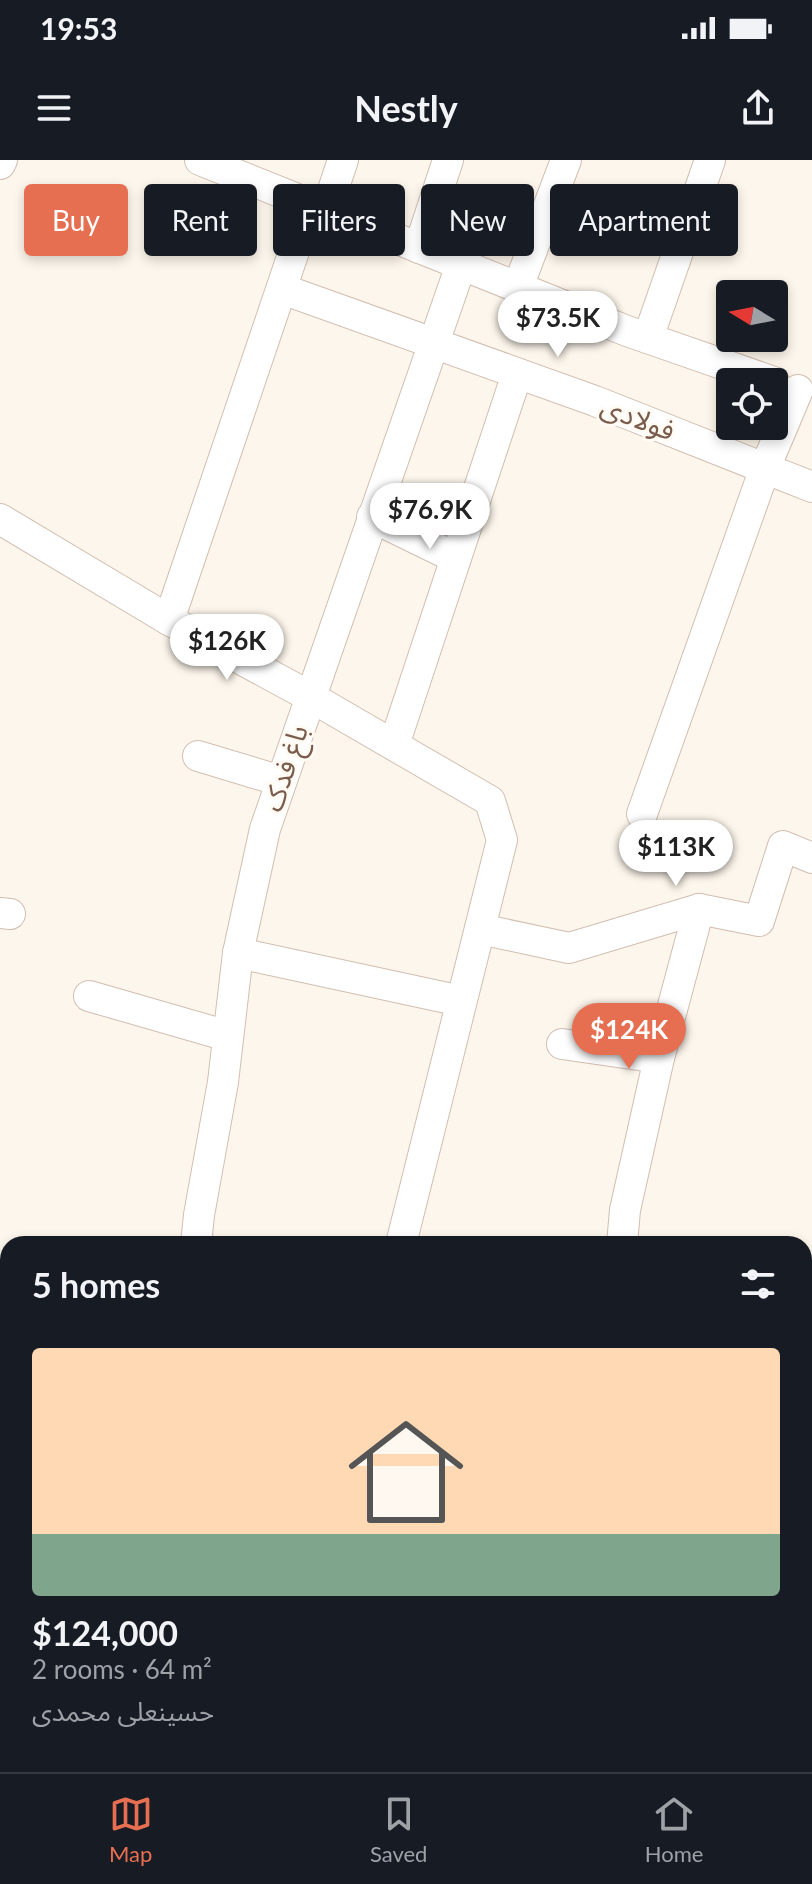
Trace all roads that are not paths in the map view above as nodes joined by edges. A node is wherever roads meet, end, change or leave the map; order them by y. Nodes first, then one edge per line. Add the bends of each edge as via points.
1 (200, 160) edge
2 (343, 160) edge
3 (448, 160) edge
4 (566, 160) edge
5 (710, 160) edge
6 (330, 184) edge
7 (273, 190) edge
8 (405, 242) edge
9 (419, 248) junction
10 (297, 256) edge
11 (461, 265) junction
12 (518, 287) junction
13 (282, 289) junction
14 (648, 338) junction
15 (433, 344) junction
16 (517, 374) junction
17 (790, 387) edge
18 (765, 468) junction
19 (812, 487) edge
20 (372, 517) junction
21 (0, 519) edge
22 (456, 558) junction
23 (169, 620) junction
24 (309, 696) junction
25 (394, 745) junction
26 (198, 756) dead end
27 (281, 781) junction
28 (642, 814) dead end
29 (812, 858) edge
30 (699, 909) junction
31 (480, 929) junction
32 (238, 953) junction
33 (89, 996) dead end
34 (461, 1001) junction
35 (228, 1036) junction
36 (562, 1044) dead end
37 (659, 1058) junction
38 (197, 1236) edge
39 (403, 1236) edge
40 (623, 1236) edge

1 - 7 street
2 - 6 street
3 - 9 street
4 - 12 street
5 - 14 street
8 - 9 street
9 - 11 street
10 - 13 street
11 - 12 street
11 - 15 street, باغ فدک
12 - 14 street
13 - 15 street, فولادی
13 - 23 street
14 - 17 street
15 - 16 street, فولادی
15 - 20 street, باغ فدک
16 - 18 street, فولادی
16 - 22 street
17 - 18 street
18 - 19 street, فولادی
18 - 28 street
20 - 22 street
20 - 24 street, باغ فدک
21 - 23 street
22 - 25 street
23 - 24 street
24 - 25 street
24 - 27 street, باغ فدک
25 - 31 street via 490,801 502,840
26 - 27 street
27 - 32 street, باغ فدک
29 - 30 street via 783,846 759,921
30 - 31 street via 569,948
30 - 37 street
31 - 34 street
32 - 34 street
32 - 35 street, باغ فدک
33 - 35 street
34 - 39 street
35 - 38 street, باغ فدک
36 - 37 street
37 - 40 street

